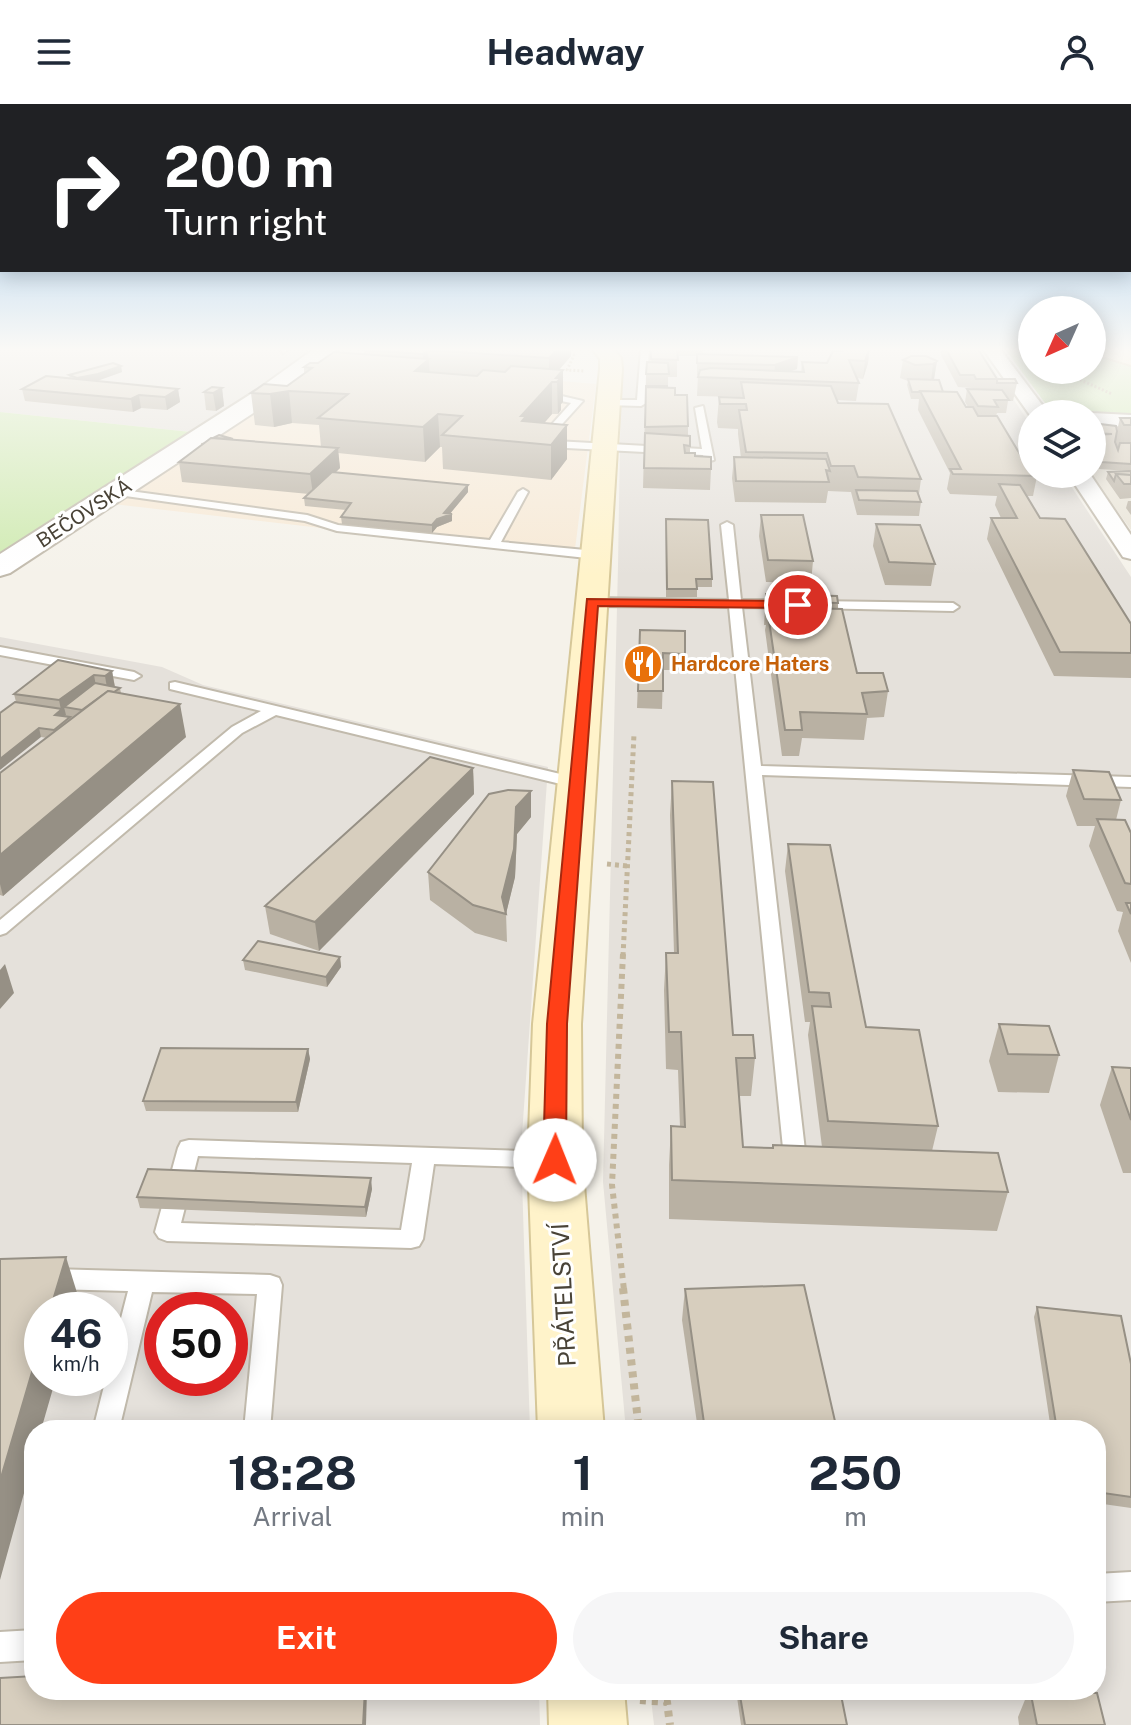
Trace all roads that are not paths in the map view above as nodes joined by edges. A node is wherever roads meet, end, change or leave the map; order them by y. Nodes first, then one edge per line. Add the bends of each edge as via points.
1 (219, 425) edge
2 (557, 425) edge
3 (607, 425) edge
4 (703, 425) edge
5 (551, 444) junction
6 (605, 449) junction
7 (708, 452) junction
8 (543, 454) edge
9 (709, 467) edge
10 (1088, 488) edge
11 (115, 492) junction
12 (523, 492) dead end
13 (727, 525) dead end
14 (494, 544) junction
15 (1131, 552) edge
16 (596, 555) junction
17 (0, 567) edge
18 (592, 602) junction
19 (736, 604) junction
20 (953, 607) dead end
21 (0, 651) edge
22 (134, 676) dead end
23 (175, 686) dead end
24 (274, 710) junction
25 (754, 770) junction
26 (1131, 782) edge
27 (577, 783) junction
28 (0, 929) edge
29 (424, 1155) junction
30 (555, 1160) junction
31 (796, 1170) edge
32 (31, 1279) edge
33 (142, 1282) junction
34 (108, 1420) edge
35 (258, 1420) edge
36 (570, 1420) edge
37 (1131, 1586) edge
38 (1106, 1587) edge
39 (24, 1646) edge
40 (0, 1647) edge
41 (587, 1700) edge
42 (588, 1725) edge

1 - 11 street, BEČOVSKÁ
2 - 5 lane via 549,433
3 - 6 main road, PŘÁTELSTVÍ
4 - 7 lane
5 - 6 lane
5 - 8 lane
6 - 7 lane
6 - 16 main road, PŘÁTELSTVÍ
7 - 9 lane
10 - 15 street
11 - 14 lane via 307,518 337,528
11 - 17 street, BEČOVSKÁ
12 - 14 lane
13 - 19 lane
14 - 16 lane
16 - 18 main road, PŘÁTELSTVÍ
18 - 19 lane
18 - 27 main road, PŘÁTELSTVÍ
19 - 20 lane
19 - 25 lane
21 - 22 lane
23 - 24 lane
24 - 27 lane
24 - 28 lane via 237,730
25 - 26 lane
25 - 31 lane
27 - 30 main road, PŘÁTELSTVÍ via 557,1024
29 - 29 lane via 189,1148 167,1232 411,1239
29 - 30 lane
30 - 36 main road, PŘÁTELSTVÍ
32 - 33 lane
33 - 34 lane
33 - 35 lane via 270,1285
37 - 38 lane
39 - 40 lane
41 - 42 main road

